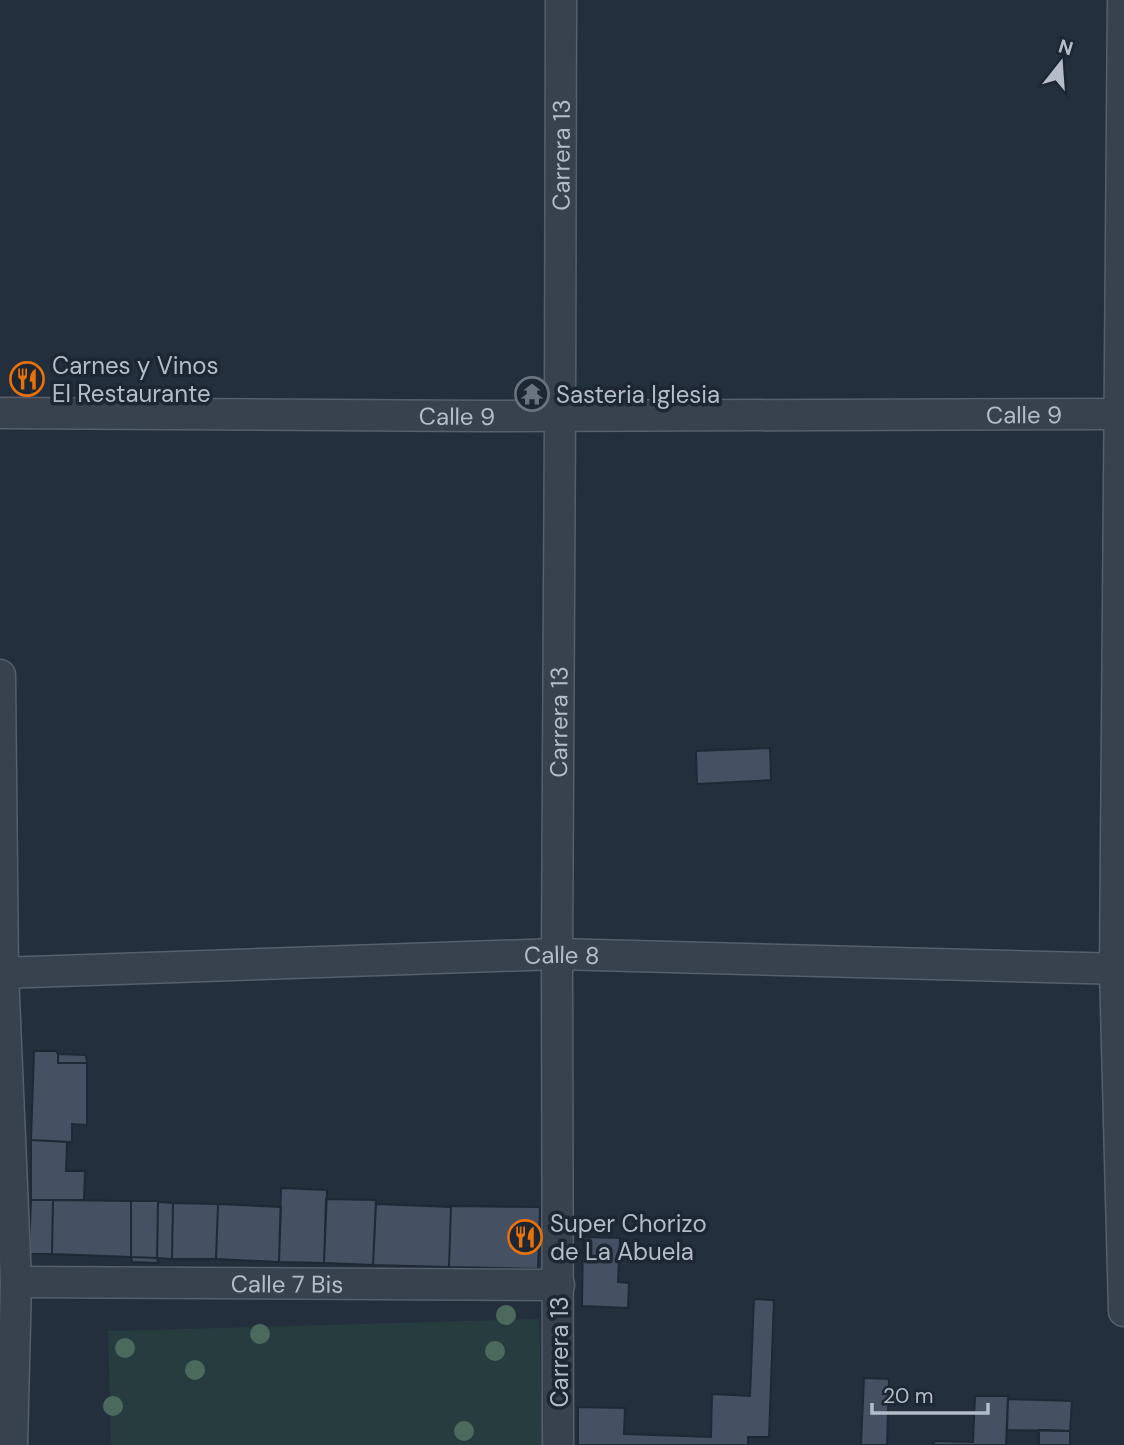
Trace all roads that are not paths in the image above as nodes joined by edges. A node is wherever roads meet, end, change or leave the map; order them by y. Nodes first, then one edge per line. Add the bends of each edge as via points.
1 (561, 0) edge
2 (1123, 0) edge
3 (0, 413) edge
4 (1121, 414) edge
5 (560, 416) junction
6 (0, 675) edge
7 (556, 954) junction
8 (1120, 969) edge
9 (2, 973) edge
10 (16, 1282) junction
11 (559, 1284) junction
12 (1124, 1311) edge
13 (12, 1445) edge
14 (558, 1445) edge

1 - 5 street, Carrera 13
2 - 4 street
3 - 5 street, Calle 9
4 - 5 street, Calle 9
4 - 8 street
5 - 7 street, Carrera 13
6 - 9 street
7 - 8 street, Calle 8
7 - 9 street, Calle 8
7 - 11 street, Carrera 13
8 - 12 street
9 - 10 street
10 - 11 street, Calle 7 Bis
10 - 13 street
11 - 14 street, Carrera 13

